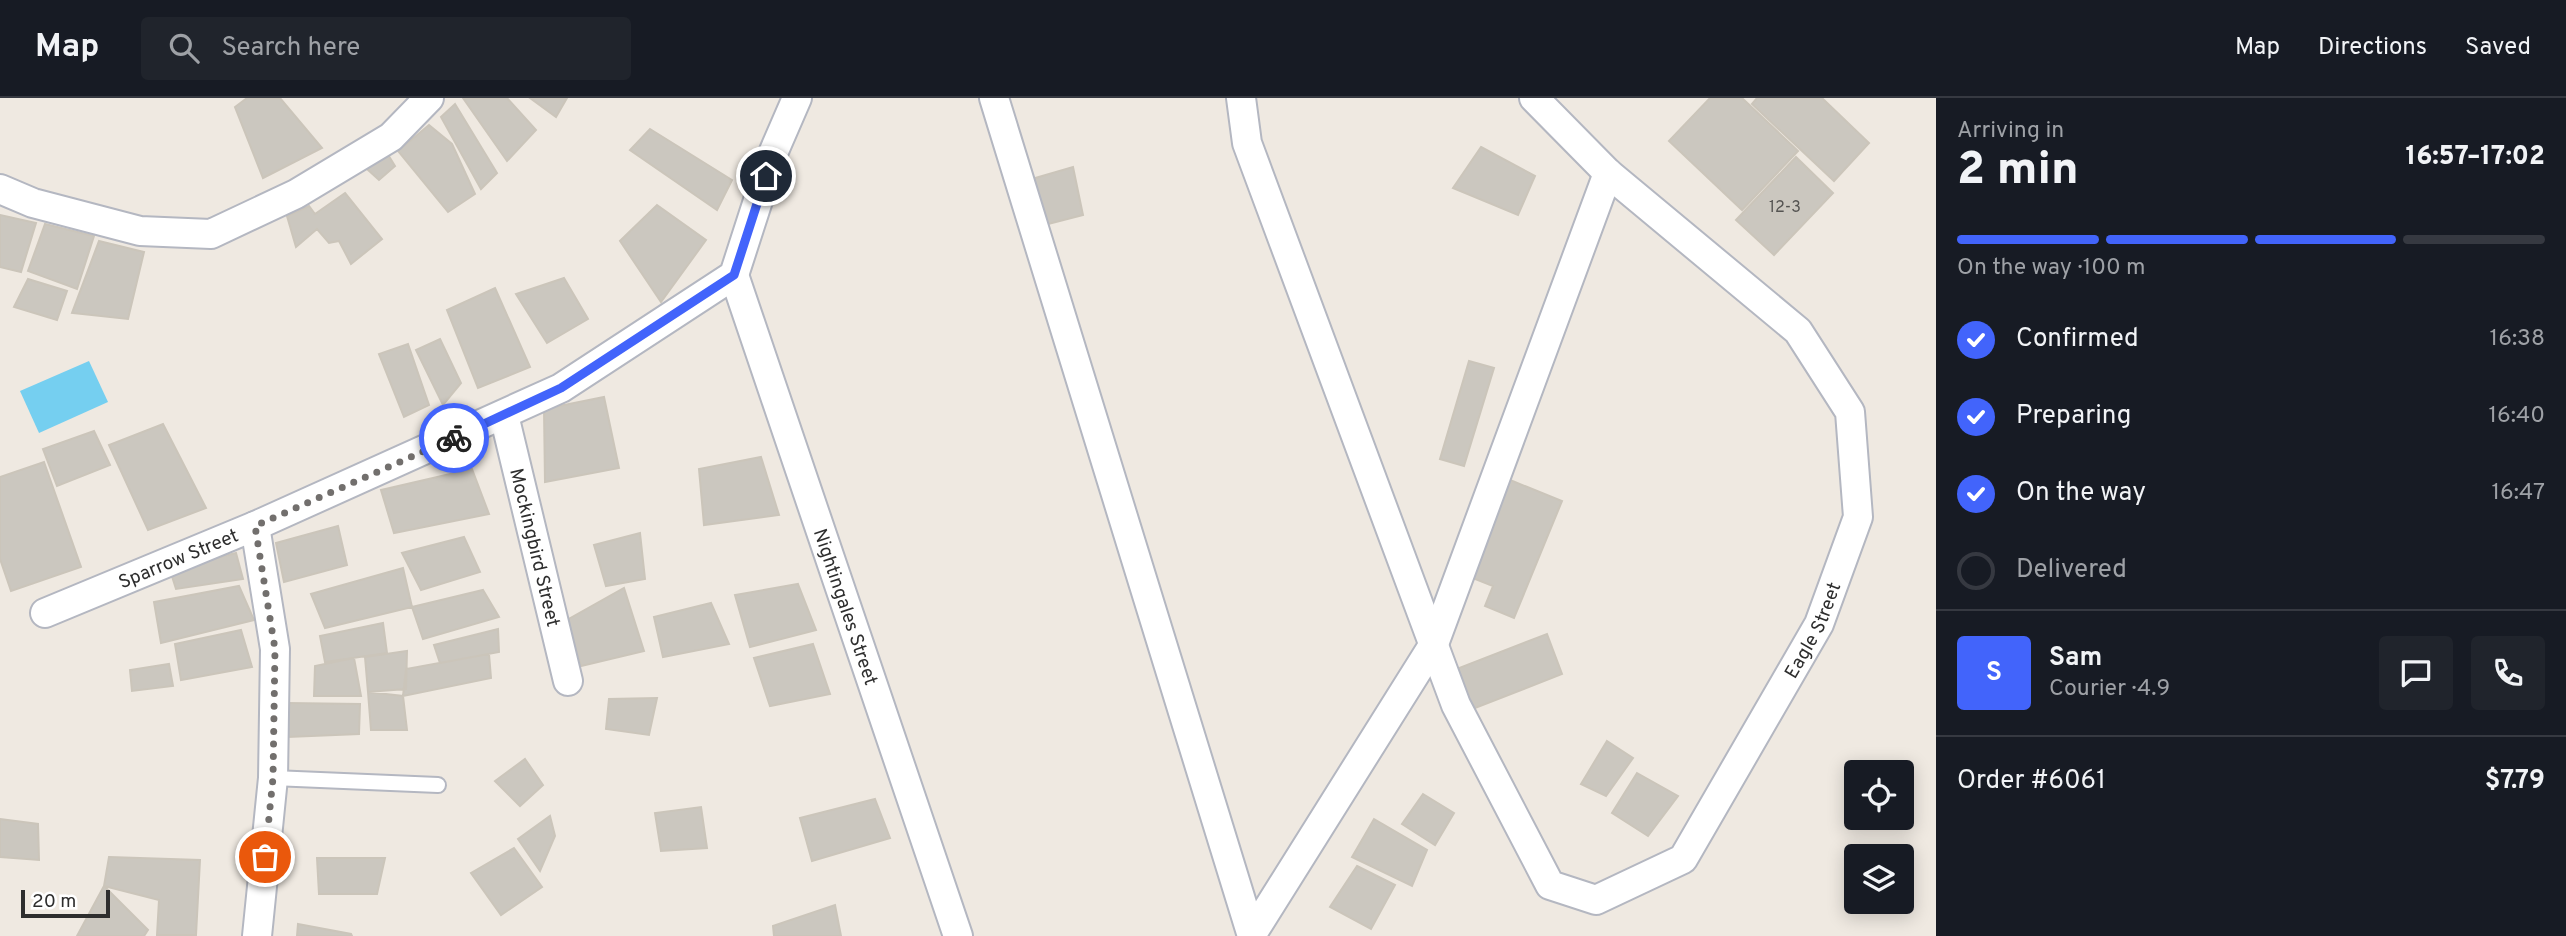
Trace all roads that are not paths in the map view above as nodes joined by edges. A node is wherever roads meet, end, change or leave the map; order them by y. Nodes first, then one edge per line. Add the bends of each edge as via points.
1 (429, 98) edge
2 (797, 98) edge
3 (994, 98) edge
4 (1241, 98) edge
5 (1534, 98) edge
6 (1608, 173) junction
7 (0, 189) edge
8 (734, 275) junction
9 (504, 415) junction
10 (255, 526) junction
11 (45, 613) dead end
12 (1434, 644) junction
13 (568, 681) dead end
14 (273, 778) junction
15 (438, 785) dead end
16 (1252, 935) edge
17 (257, 936) edge
18 (958, 936) edge

1 - 7 street via 391,137 296,194 211,234 140,231 33,203
2 - 8 street via 774,151
3 - 16 street
4 - 12 street, Eagle Street via 1247,142
5 - 6 street, Eagle Street
6 - 12 street
6 - 12 street, Eagle Street via 1798,331 1850,412 1858,517 1819,625 1683,859 1596,900 1550,886 1456,705
8 - 9 street, Sparrow Street via 561,388
8 - 18 street, Nightingales Street
9 - 10 street, Sparrow Street
9 - 13 street, Mockingbird Street
10 - 11 street, Sparrow Street
10 - 14 street via 275,649
12 - 16 street
14 - 15 lane
14 - 17 street

